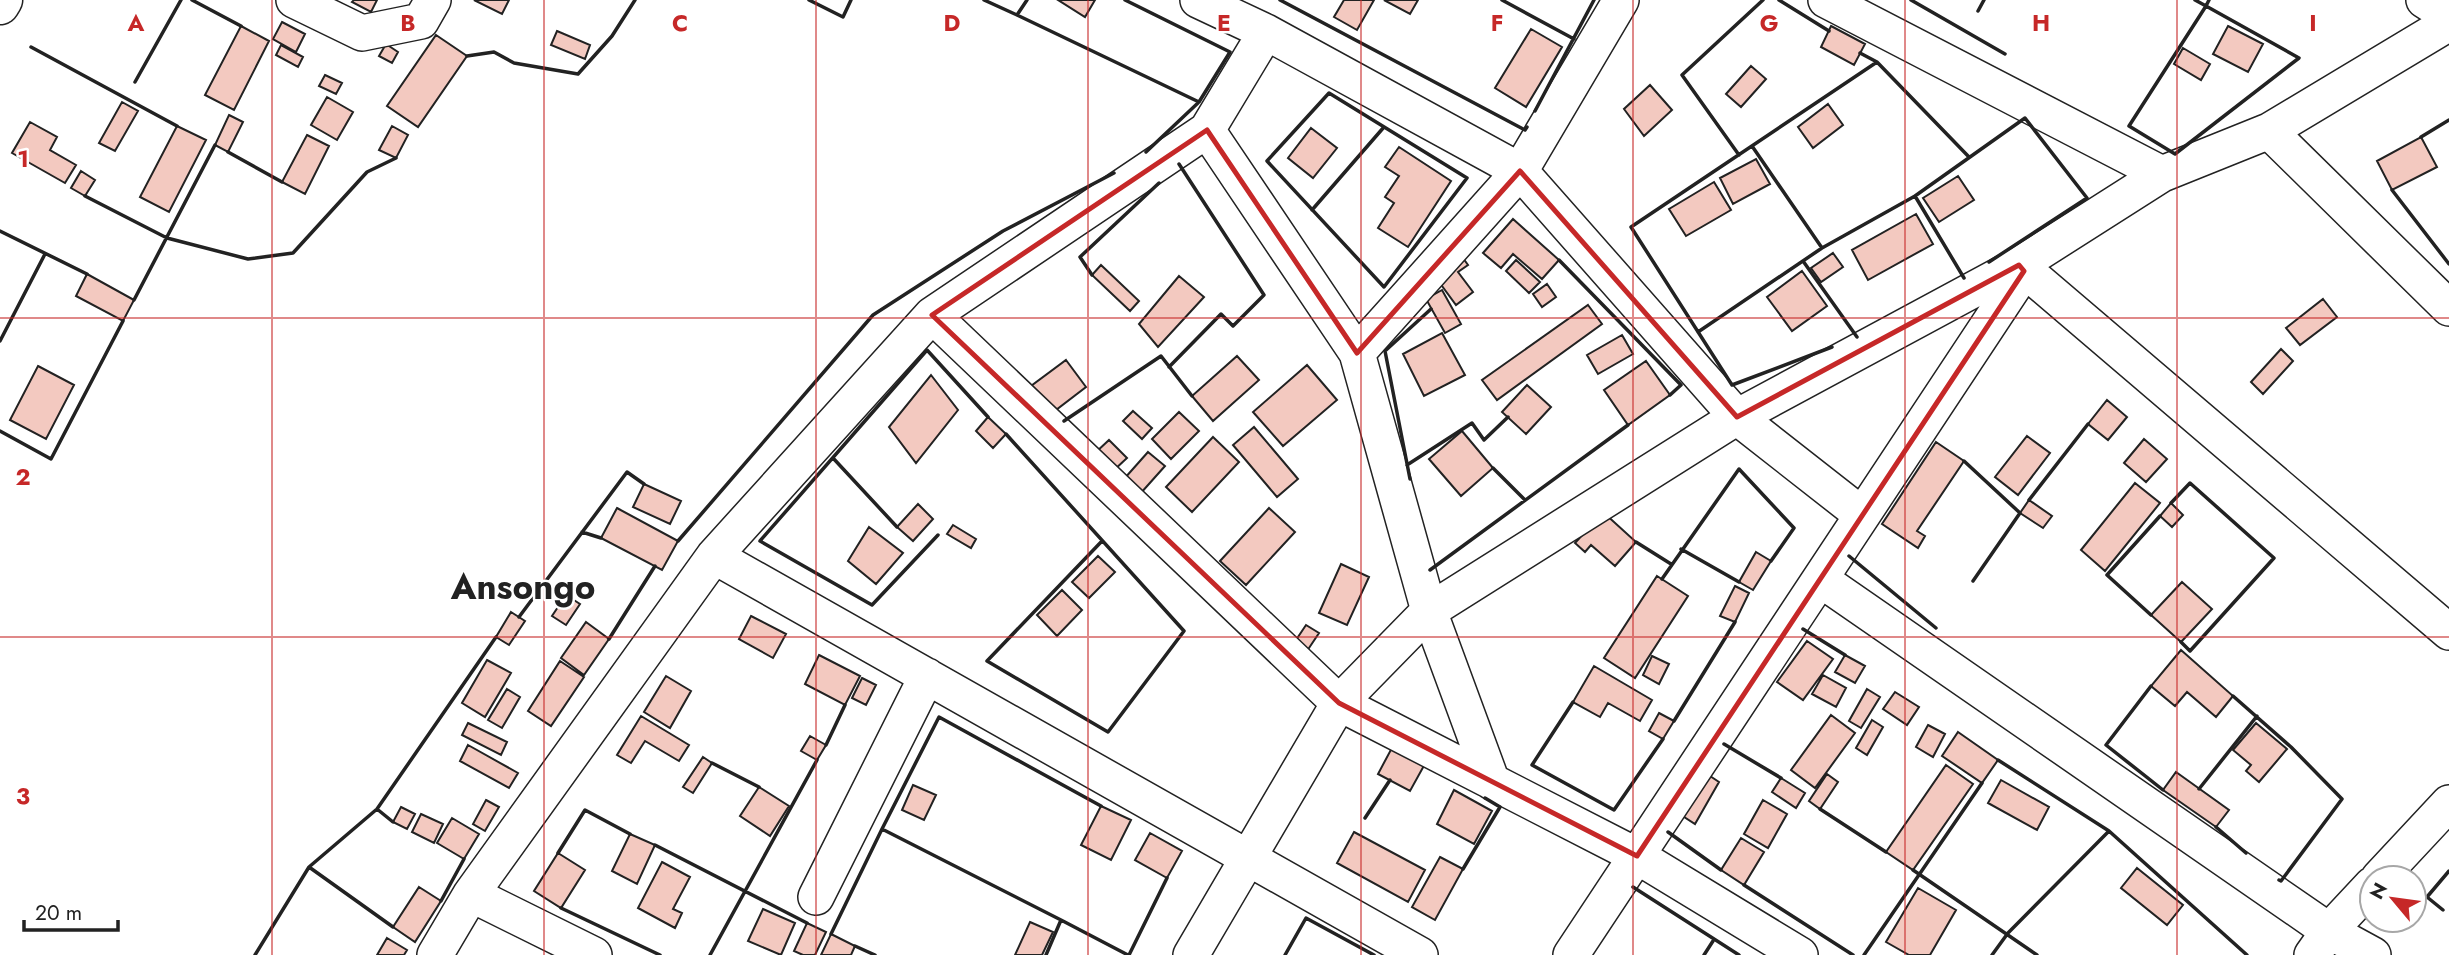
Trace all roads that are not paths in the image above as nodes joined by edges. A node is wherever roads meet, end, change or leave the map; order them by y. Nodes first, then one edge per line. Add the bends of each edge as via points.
1 (3, 0) edge
2 (294, 0) edge
3 (433, 0) edge
4 (1198, 0) edge
5 (1621, 0) edge
6 (1826, 0) edge
7 (2424, 0) edge
8 (0, 5) edge
9 (2449, 16) edge
10 (2449, 23) edge
11 (1266, 32) junction
12 (1207, 131) junction
13 (2269, 131) junction
14 (1520, 171) junction
15 (2162, 174) junction
16 (2022, 268) junction
17 (2449, 308) edge
18 (932, 315) junction
19 (1357, 353) junction
20 (1737, 417) junction
21 (1862, 515) junction
22 (714, 556) junction
23 (1820, 579) junction
24 (1429, 611) junction
25 (2449, 632) edge
26 (927, 676) junction
27 (1339, 703) junction
28 (1492, 782) junction
29 (2449, 803) edge
30 (1637, 856) junction
31 (1248, 857) junction
32 (2392, 864) edge
33 (471, 894) junction
34 (816, 897) dead end
35 (2358, 901) edge
36 (2320, 943) edge
37 (435, 955) edge
38 (594, 955) edge
39 (1191, 955) edge
40 (1420, 955) edge
41 (1571, 955) edge
42 (1800, 955) edge
43 (2373, 955) edge

1 - 8 main road
2 - 3 street via 362,33 421,21
4 - 11 street
5 - 14 street
6 - 15 street
7 - 9 street
10 - 13 street
11 - 12 street
11 - 14 street
12 - 18 street
12 - 19 street
13 - 15 street
13 - 17 street
14 - 19 street
14 - 20 street
15 - 16 street
16 - 20 street
16 - 21 street
16 - 25 street
18 - 22 street
18 - 27 street
19 - 24 street
20 - 21 street
20 - 24 street
21 - 23 street
22 - 26 street
22 - 33 street
23 - 30 street
23 - 36 street
24 - 27 street
24 - 28 street
26 - 31 street
26 - 34 street
27 - 28 street
27 - 31 street
28 - 30 street
29 - 32 street
30 - 41 street
30 - 42 street
31 - 39 street
31 - 40 street
33 - 37 street
33 - 38 street
35 - 36 street
36 - 43 street

